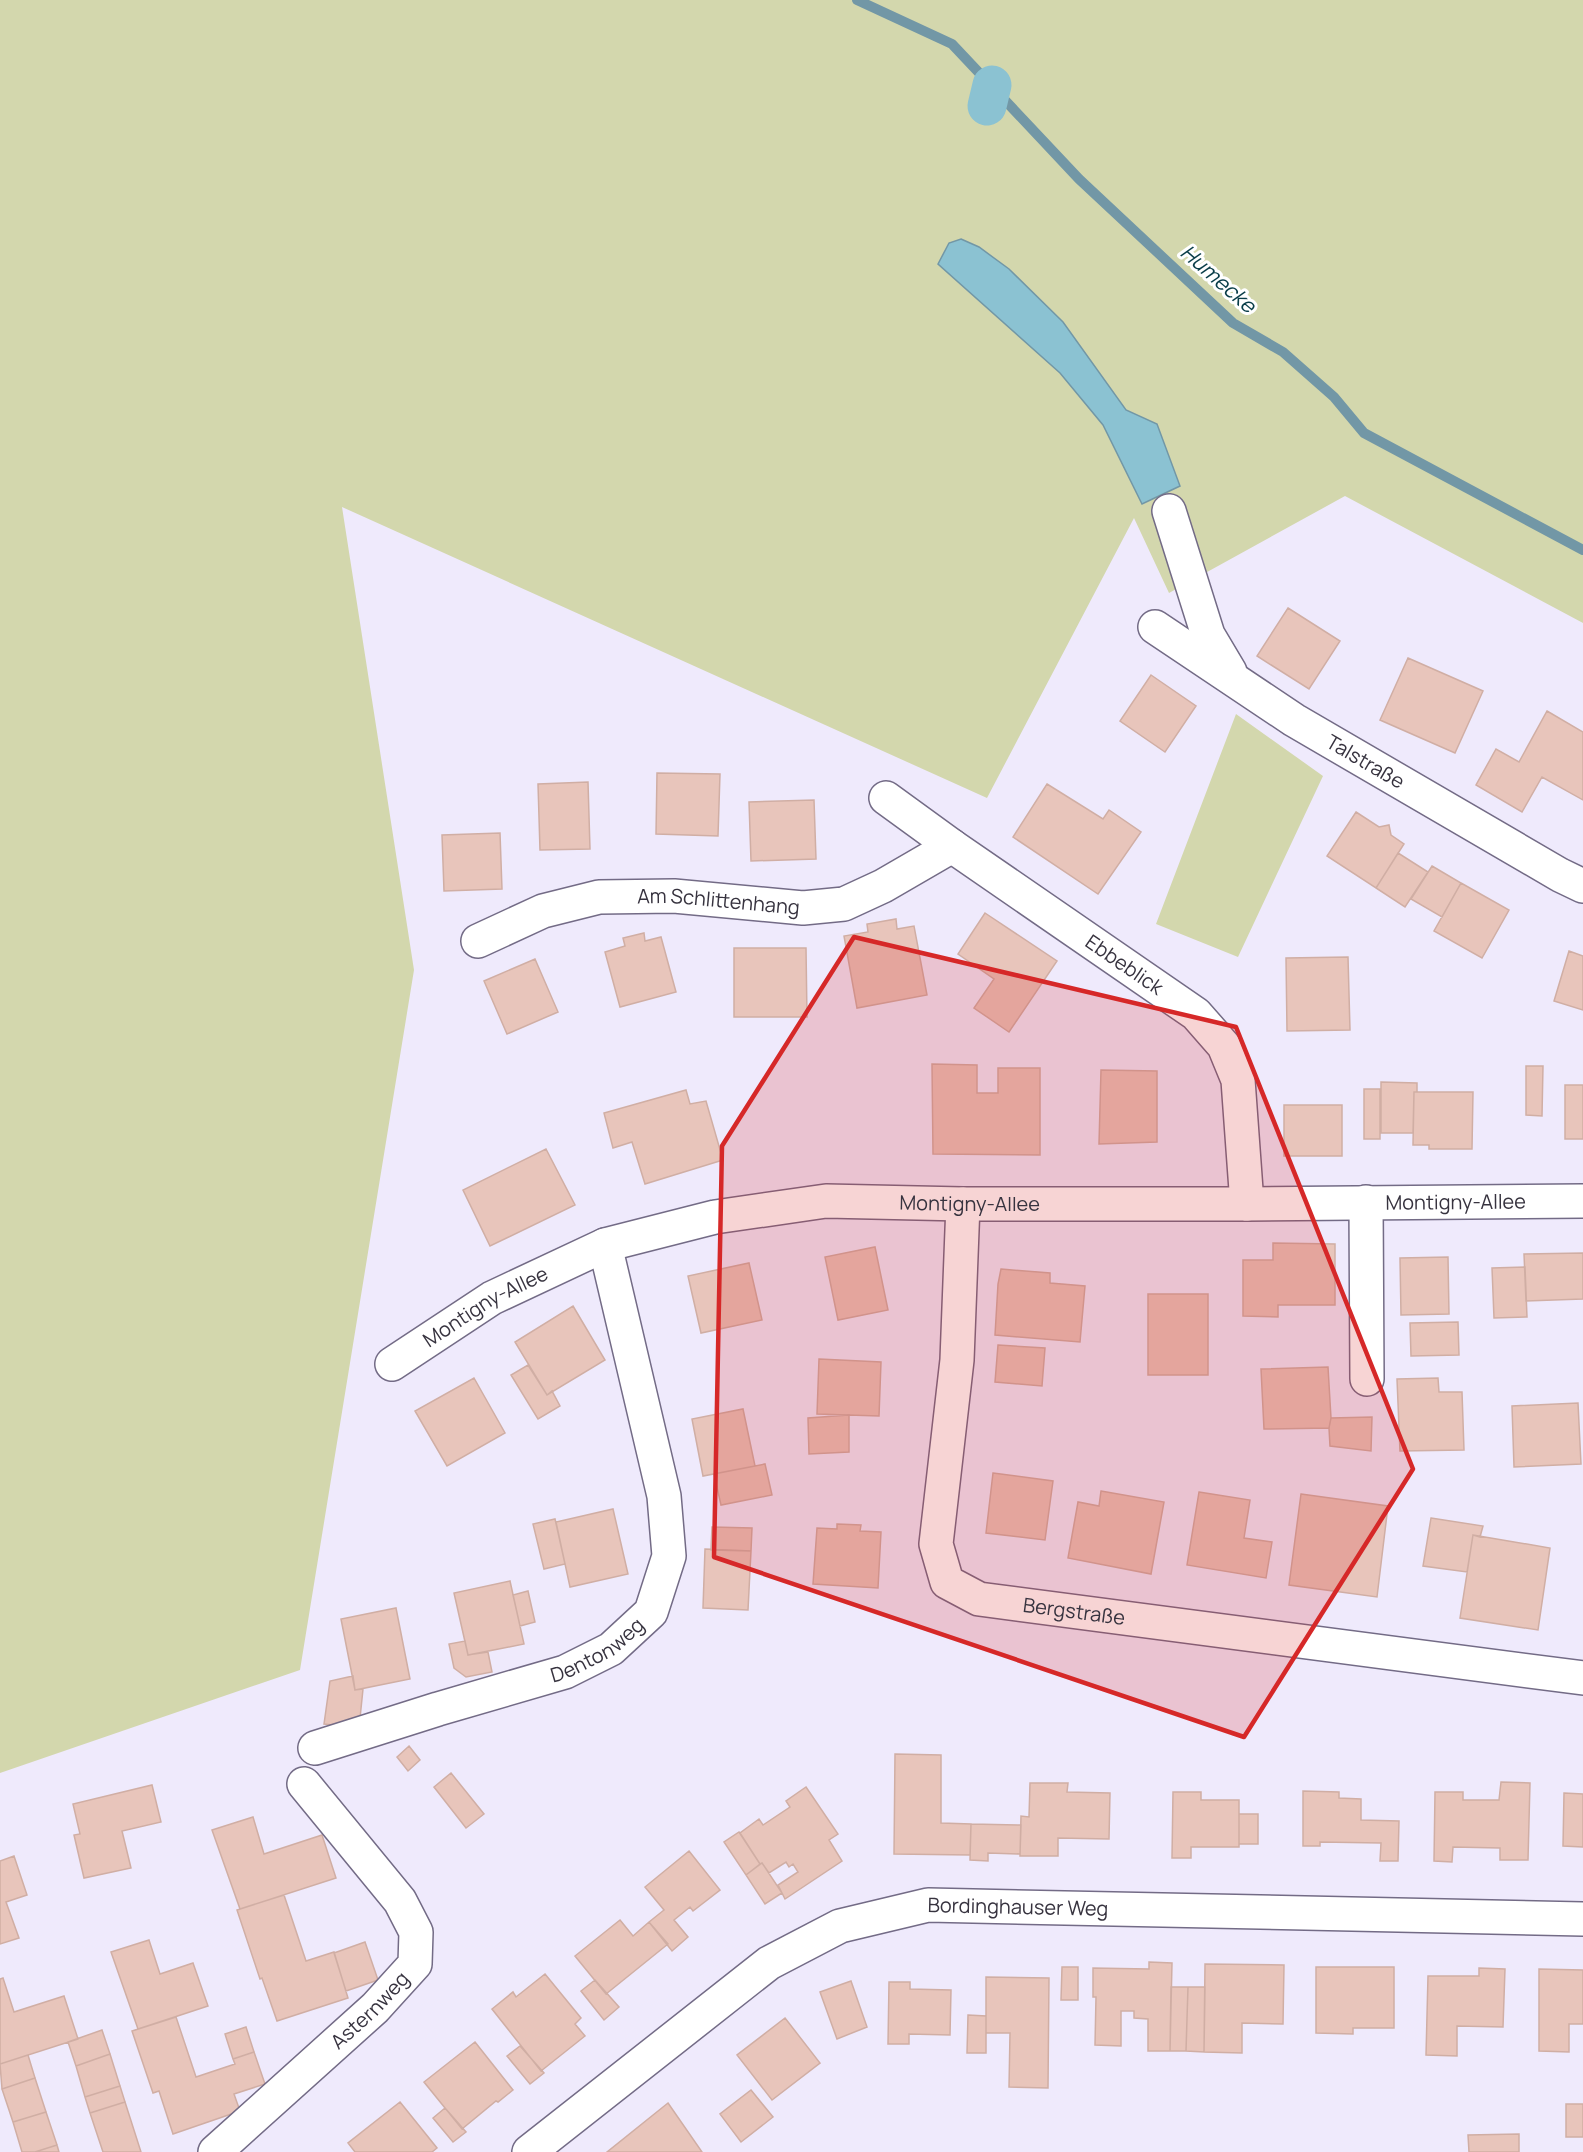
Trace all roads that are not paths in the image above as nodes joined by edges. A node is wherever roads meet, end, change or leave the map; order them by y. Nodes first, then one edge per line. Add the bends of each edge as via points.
1 (1169, 511) dead end
2 (1155, 627) dead end
3 (1236, 681) junction
4 (886, 798) dead end
5 (952, 846) junction
6 (1583, 886) edge
7 (478, 941) dead end
8 (1583, 1201) edge
9 (1366, 1202) junction
10 (963, 1204) junction
11 (1247, 1204) junction
12 (605, 1245) junction
13 (392, 1364) dead end
14 (1367, 1379) dead end
15 (1583, 1678) edge
16 (315, 1748) dead end
17 (304, 1784) dead end
18 (1583, 1918) edge
19 (215, 2152) edge
20 (529, 2152) edge

1 - 3 street via 1208,634
2 - 3 street, Talstraße
3 - 6 street, Talstraße via 1294,720
4 - 5 street, Ebbeblick
5 - 7 street, Am Schlittenhang via 844,904 803,908 674,896 599,897 543,911
5 - 11 street, Ebbeblick via 1196,1014 1224,1046 1238,1080
8 - 9 street, Montigny-Allee
9 - 11 street, Montigny-Allee
9 - 14 street
10 - 11 street, Montigny-Allee
10 - 12 street, Montigny-Allee via 826,1201 715,1217
10 - 15 street, Bergstraße via 957,1360 936,1544 947,1582 979,1599
12 - 13 street, Montigny-Allee via 492,1298
12 - 16 street, Dentonweg via 664,1496 669,1556 651,1612 611,1649 565,1672
17 - 19 street, Asternweg via 400,1900 416,1932 415,1964 375,2008
18 - 20 street, Bordinghauser Weg via 928,1905 840,1926 769,1963

